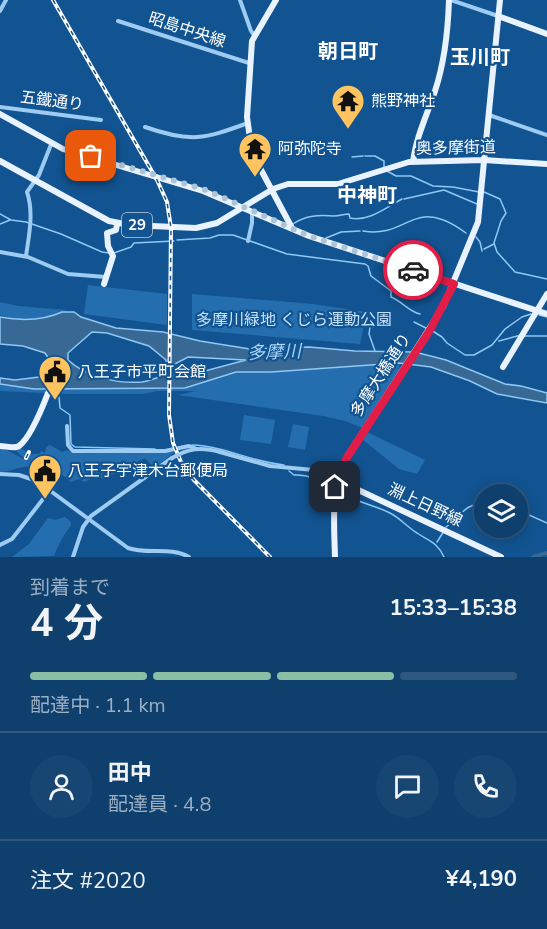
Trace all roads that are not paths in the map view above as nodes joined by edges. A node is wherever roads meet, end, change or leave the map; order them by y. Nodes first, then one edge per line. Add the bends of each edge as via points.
1 (6, 0) edge
2 (240, 0) edge
3 (276, 0) edge
4 (450, 0) edge
5 (500, 0) edge
6 (0, 11) edge
7 (498, 16) junction
8 (118, 21) dead end
9 (252, 33) junction
10 (547, 34) edge
11 (249, 63) junction
12 (0, 107) edge
13 (0, 113) edge
14 (489, 115) junction
15 (101, 120) dead end
16 (248, 123) junction
17 (145, 128) dead end
18 (547, 135) edge
19 (52, 143) junction
20 (484, 159) junction
21 (0, 161) edge
22 (413, 162) junction
23 (547, 164) edge
24 (36, 181) junction
25 (273, 189) junction
26 (242, 207) junction
27 (252, 211) junction
28 (117, 224) junction
29 (292, 228) junction
30 (248, 240) dead end
31 (0, 252) edge
32 (26, 256) junction
33 (105, 281) joint
34 (454, 284) junction
35 (547, 294) edge
36 (536, 313) junction
37 (547, 314) edge
38 (503, 366) dead end
39 (48, 393) dead end
40 (68, 426) dead end
41 (0, 446) edge
42 (198, 450) dead end
43 (0, 474) edge
44 (337, 480) junction
45 (50, 490) junction
46 (88, 519) junction
47 (0, 545) edge
48 (73, 557) edge
49 (189, 557) edge
50 (335, 557) edge
51 (501, 557) edge

1 - 6 street
2 - 9 street
3 - 9 main road
4 - 7 street
4 - 22 main road via 443,60
5 - 7 main road, 多摩大橋通り
7 - 10 main road
7 - 14 main road, 多摩大橋通り
8 - 11 street, 昭島中央線
9 - 11 main road
11 - 16 main road
12 - 15 street, 五鐵通り
13 - 19 main road
14 - 18 street
14 - 20 main road, 多摩大橋通り
16 - 17 street via 193,139
16 - 25 main road via 252,153
19 - 24 street
19 - 26 main road via 206,190
20 - 22 main road, 奥多摩街道 / 29
20 - 23 main road, 奥多摩街道 / 29
20 - 34 main road, 多摩大橋通り via 480,210
21 - 24 main road, 奥多摩街道 / 29
22 - 25 main road, 奥多摩街道 / 29 via 338,184 296,183
24 - 28 main road, 奥多摩街道 / 29
24 - 32 street via 27,192 31,224
25 - 26 main road, 奥多摩街道 / 29
25 - 29 main road
26 - 27 main road
26 - 28 main road, 奥多摩街道 / 29 via 201,228
27 - 29 main road
27 - 30 street
28 - 33 main road via 116,230 107,233 114,256
29 - 34 main road
31 - 32 street
32 - 33 street via 68,274
34 - 36 main road
34 - 44 main road, 多摩大橋通り via 365,427
35 - 36 main road
36 - 37 main road
36 - 38 main road
39 - 41 main road via 20,445
40 - 42 street via 68,445 74,451 165,451 188,447
43 - 45 street via 27,476
44 - 46 street, bridge via 314,470 270,466 194,449 172,458
44 - 50 main road, 多摩大橋通り
44 - 51 main road, 淵上日野線
45 - 46 street
45 - 47 street via 12,539
46 - 48 street
46 - 49 street via 132,549 171,551

